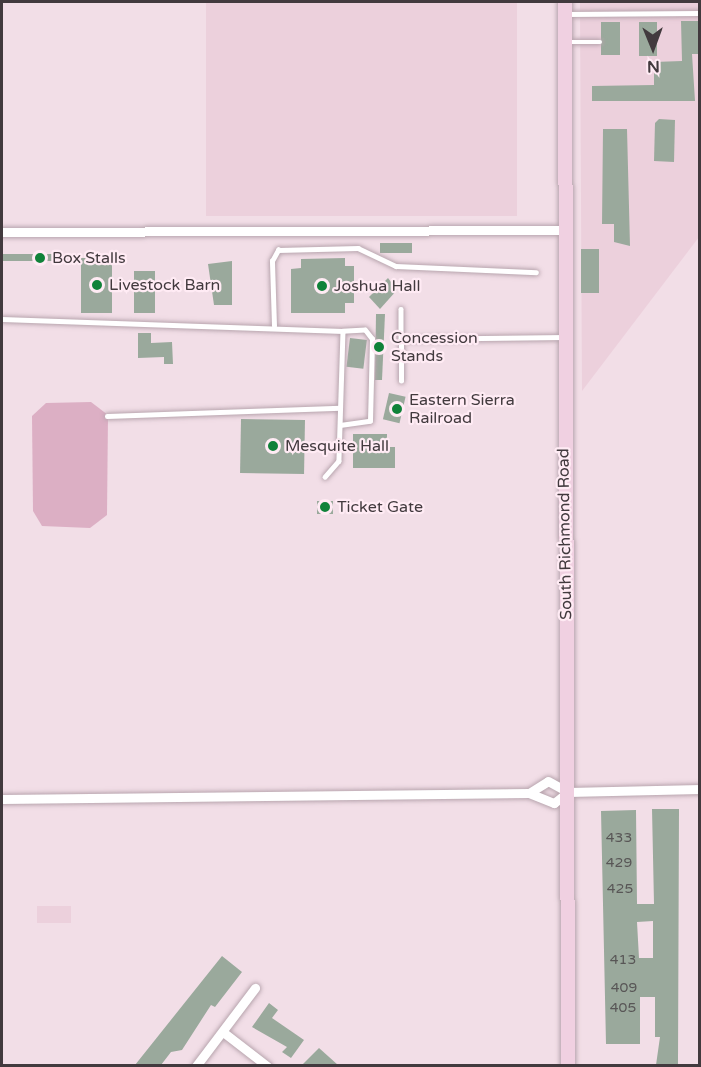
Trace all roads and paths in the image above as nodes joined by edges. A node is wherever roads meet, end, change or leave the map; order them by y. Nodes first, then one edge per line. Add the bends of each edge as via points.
1 (565, 8) edge
2 (699, 13) edge
3 (565, 42) junction
4 (600, 42) dead end
5 (565, 230) junction
6 (2, 232) edge
7 (536, 272) dead end
8 (401, 309) dead end
9 (2, 319) edge
10 (274, 326) junction
11 (344, 330) junction
12 (565, 337) junction
13 (401, 339) junction
14 (401, 381) dead end
15 (340, 408) junction
16 (106, 416) dead end
17 (340, 425) junction
18 (325, 477) dead end
19 (699, 789) edge
20 (568, 792) junction
21 (529, 793) junction
22 (2, 799) edge
23 (255, 988) dead end
24 (223, 1032) junction
25 (196, 1065) edge
26 (267, 1065) edge
27 (568, 1065) edge

1 - 2 lane
1 - 3 street, South Richmond Road
3 - 4 lane
3 - 5 street, South Richmond Road
5 - 6 street
5 - 12 street, South Richmond Road
7 - 10 lane via 396,266 358,248 278,250 272,261
8 - 13 lane
9 - 10 lane
10 - 11 lane
11 - 15 lane
11 - 17 lane via 365,330 372,339 370,421
12 - 13 lane
12 - 20 street, South Richmond Road
13 - 14 lane
15 - 16 lane
15 - 17 lane
17 - 18 lane via 339,461
19 - 20 street
20 - 21 street via 554,803
20 - 21 street via 548,781
20 - 27 street, South Richmond Road
21 - 22 street
23 - 24 street
24 - 25 street
24 - 26 street

